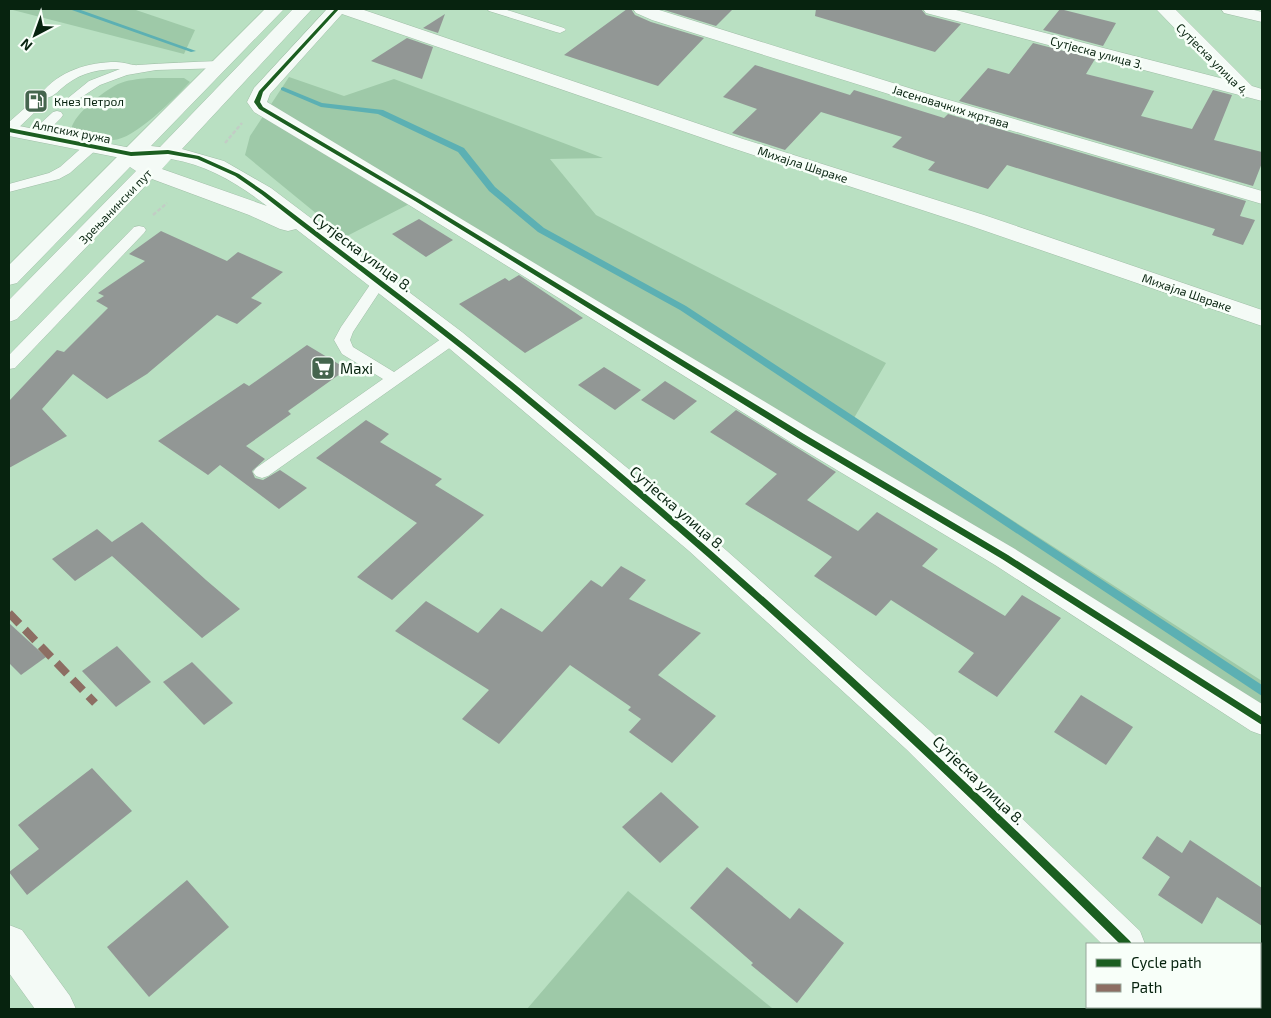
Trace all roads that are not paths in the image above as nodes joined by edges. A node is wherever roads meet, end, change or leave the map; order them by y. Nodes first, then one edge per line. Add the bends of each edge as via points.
1 (275, 9) edge
2 (303, 9) edge
3 (337, 9) edge
4 (344, 9) edge
5 (493, 9) edge
6 (642, 9) edge
7 (932, 9) edge
8 (1165, 9) edge
9 (1230, 9) edge
10 (1262, 17) edge
11 (560, 30) dead end
12 (219, 65) junction
13 (159, 67) junction
14 (1253, 92) edge
15 (48, 94) dead end
16 (74, 98) dead end
17 (1262, 108) edge
18 (30, 110) dead end
19 (57, 115) dead end
20 (9, 130) edge
21 (36, 135) junction
22 (92, 146) junction
23 (168, 152) junction
24 (131, 154) junction
25 (149, 172) junction
26 (9, 188) edge
27 (1262, 198) edge
28 (139, 230) dead end
29 (325, 241) junction
30 (9, 278) edge
31 (380, 282) junction
32 (9, 314) edge
33 (1262, 318) edge
34 (453, 338) junction
35 (9, 364) edge
36 (394, 379) junction
37 (262, 472) dead end
38 (1262, 721) edge
39 (9, 943) edge
40 (1126, 943) edge
41 (57, 1009) edge

1 - 12 street, Зрењанински пут
2 - 23 street, Зрењанински пут
3 - 38 street via 261,92 253,114 417,200 1005,557
4 - 33 street, Михајла Швраке
5 - 11 lane
6 - 27 street, Јасеновачких жртава via 918,97
7 - 14 street, Сутјеска улица 3.
8 - 14 street, Сутјеска улица 4.
9 - 10 street
12 - 13 lane
12 - 24 street, Зрењанински пут
13 - 15 lane via 91,67 67,77
13 - 16 lane via 110,76
14 - 17 street, Сутјеска улица 4.
18 - 20 lane
19 - 21 lane
20 - 21 street, Алпских ружа
21 - 22 street, Алпских ружа
22 - 24 street, Алпских ружа
22 - 26 lane via 54,176
23 - 24 street, Алпских ружа
23 - 25 street, Зрењанински пут
23 - 29 street, Сутјеска улица 8. via 204,159 237,175
24 - 25 street
24 - 30 street, Зрењанински пут
25 - 29 street, Сутјеска улица 8. via 257,210
25 - 32 street, Зрењанински пут
28 - 35 lane
29 - 31 street, Сутјеска улица 8.
31 - 34 street, Сутјеска улица 8.
31 - 36 lane via 342,340 347,350
34 - 36 lane
34 - 40 street, Сутјеска улица 8. via 614,471 814,645 960,780
36 - 37 lane
39 - 41 street

